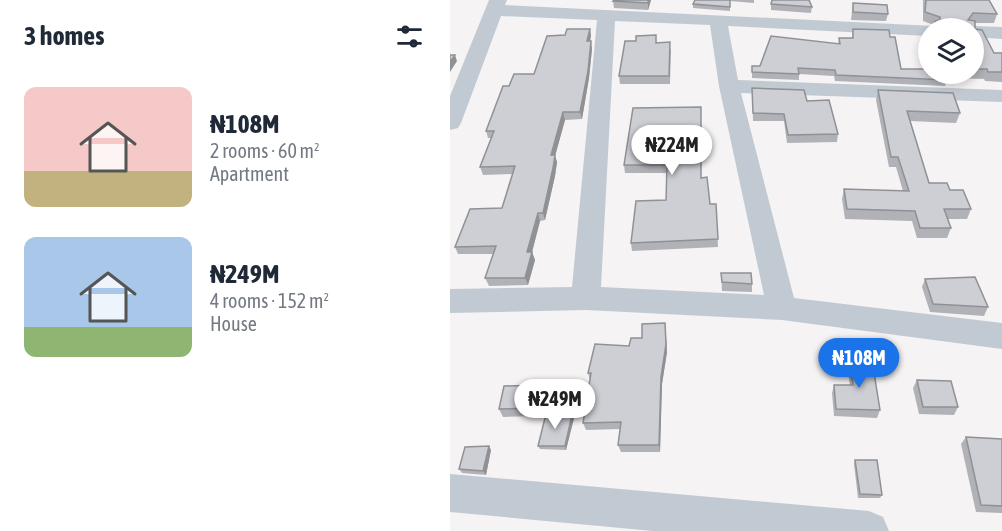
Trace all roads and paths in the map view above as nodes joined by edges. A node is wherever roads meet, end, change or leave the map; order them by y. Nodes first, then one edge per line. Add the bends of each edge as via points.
1 (496, 5) edge
2 (606, 15) junction
3 (718, 21) junction
4 (918, 30) edge
5 (984, 32) edge
6 (1002, 33) edge
7 (729, 86) junction
8 (1002, 96) edge
9 (450, 123) edge
10 (586, 298) junction
11 (450, 301) edge
12 (782, 308) junction
13 (1002, 336) edge
14 (450, 493) edge
15 (686, 523) edge
16 (869, 531) edge

1 - 2 street
1 - 9 street
2 - 3 street
2 - 10 street
3 - 4 street
3 - 7 street
5 - 6 street
7 - 8 street
7 - 12 street
10 - 11 street
10 - 12 street
12 - 13 street
14 - 15 street
15 - 16 street

